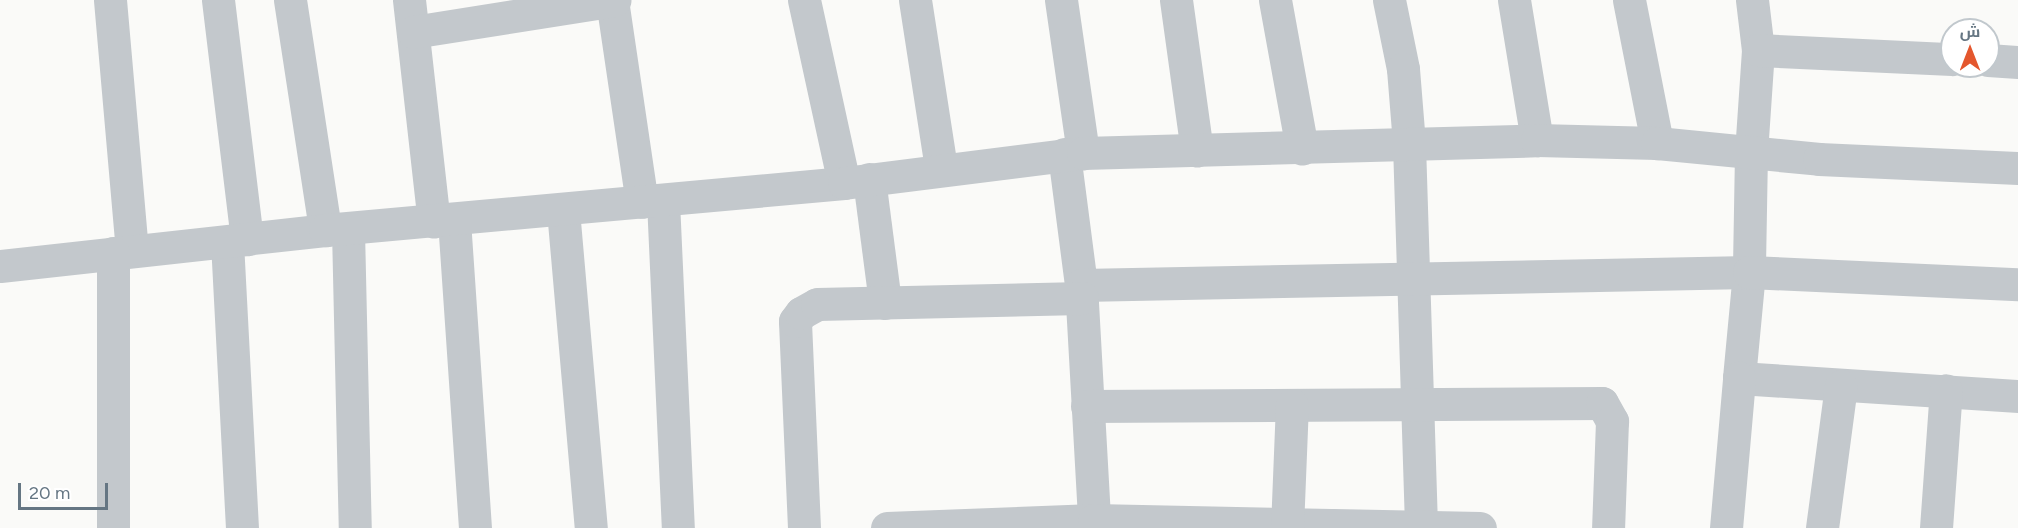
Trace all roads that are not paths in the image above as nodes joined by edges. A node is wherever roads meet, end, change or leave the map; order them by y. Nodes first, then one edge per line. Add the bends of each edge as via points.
1 (110, 0) edge
2 (218, 0) edge
3 (290, 0) edge
4 (409, 0) edge
5 (613, 0) edge
6 (804, 0) edge
7 (915, 0) edge
8 (1061, 0) edge
9 (1176, 0) edge
10 (1275, 0) edge
11 (1389, 0) edge
12 (1514, 0) edge
13 (1629, 0) edge
14 (1752, 0) edge
15 (413, 32) junction
16 (1758, 50) junction
17 (1940, 58) edge
18 (2000, 61) edge
19 (2018, 62) edge
20 (1537, 140) junction
21 (1657, 143) junction
22 (1409, 144) junction
23 (1302, 149) junction
24 (1197, 151) junction
25 (1751, 152) junction
26 (1073, 153) junction
27 (941, 168) junction
28 (2018, 168) edge
29 (856, 181) junction
30 (653, 202) junction
31 (563, 210) junction
32 (444, 221) junction
33 (337, 230) junction
34 (237, 241) junction
35 (123, 252) junction
36 (0, 266) edge
37 (1749, 272) junction
38 (1413, 281) junction
39 (2018, 284) edge
40 (1081, 291) junction
41 (885, 303) junction
42 (1739, 378) junction
43 (1840, 386) junction
44 (1946, 390) junction
45 (2018, 396) edge
46 (1292, 405) junction
47 (1417, 405) junction
48 (1087, 406) junction
49 (1074, 523) edge
50 (1179, 525) edge
51 (1287, 526) edge
52 (1421, 526) junction
53 (960, 527) edge
54 (1388, 527) edge
55 (113, 528) edge
56 (242, 528) edge
57 (356, 528) edge
58 (475, 528) edge
59 (591, 528) edge
60 (678, 528) edge
61 (804, 528) edge
62 (887, 528) edge
63 (1480, 528) edge
64 (1608, 528) edge
65 (1726, 528) edge
66 (1822, 528) edge
67 (1936, 528) edge

1 - 35 street
2 - 34 street
3 - 33 street
4 - 15 street
5 - 15 street
5 - 30 street
6 - 29 street
7 - 27 street
8 - 26 street
9 - 24 street
10 - 23 street
11 - 22 street via 1403,69
12 - 20 street
13 - 21 street
14 - 16 street
15 - 32 street
16 - 17 street
16 - 25 street
18 - 19 street
20 - 21 street
20 - 22 street
21 - 25 street
22 - 23 street
22 - 38 street
23 - 24 street
24 - 26 street
25 - 28 street
25 - 37 street
26 - 27 street
26 - 40 street
27 - 29 street
29 - 30 street
29 - 41 street
30 - 31 street
30 - 60 street
31 - 32 street
31 - 59 street
32 - 33 street
32 - 58 street
33 - 34 street
33 - 57 street
34 - 35 street
34 - 56 street
35 - 36 street
35 - 55 street
37 - 38 street
37 - 39 street
37 - 42 street
38 - 40 street
38 - 47 street
40 - 41 street
40 - 48 street
41 - 61 street via 817,304 795,321
42 - 43 street
42 - 65 street
43 - 44 street
43 - 66 street
44 - 45 street
44 - 67 street
46 - 47 street
46 - 48 street
46 - 51 street
47 - 52 street
47 - 64 street via 1602,403 1612,421
48 - 49 street
49 - 50 street
49 - 53 street
50 - 51 street
51 - 54 street
52 - 54 street
52 - 63 street
53 - 62 street

